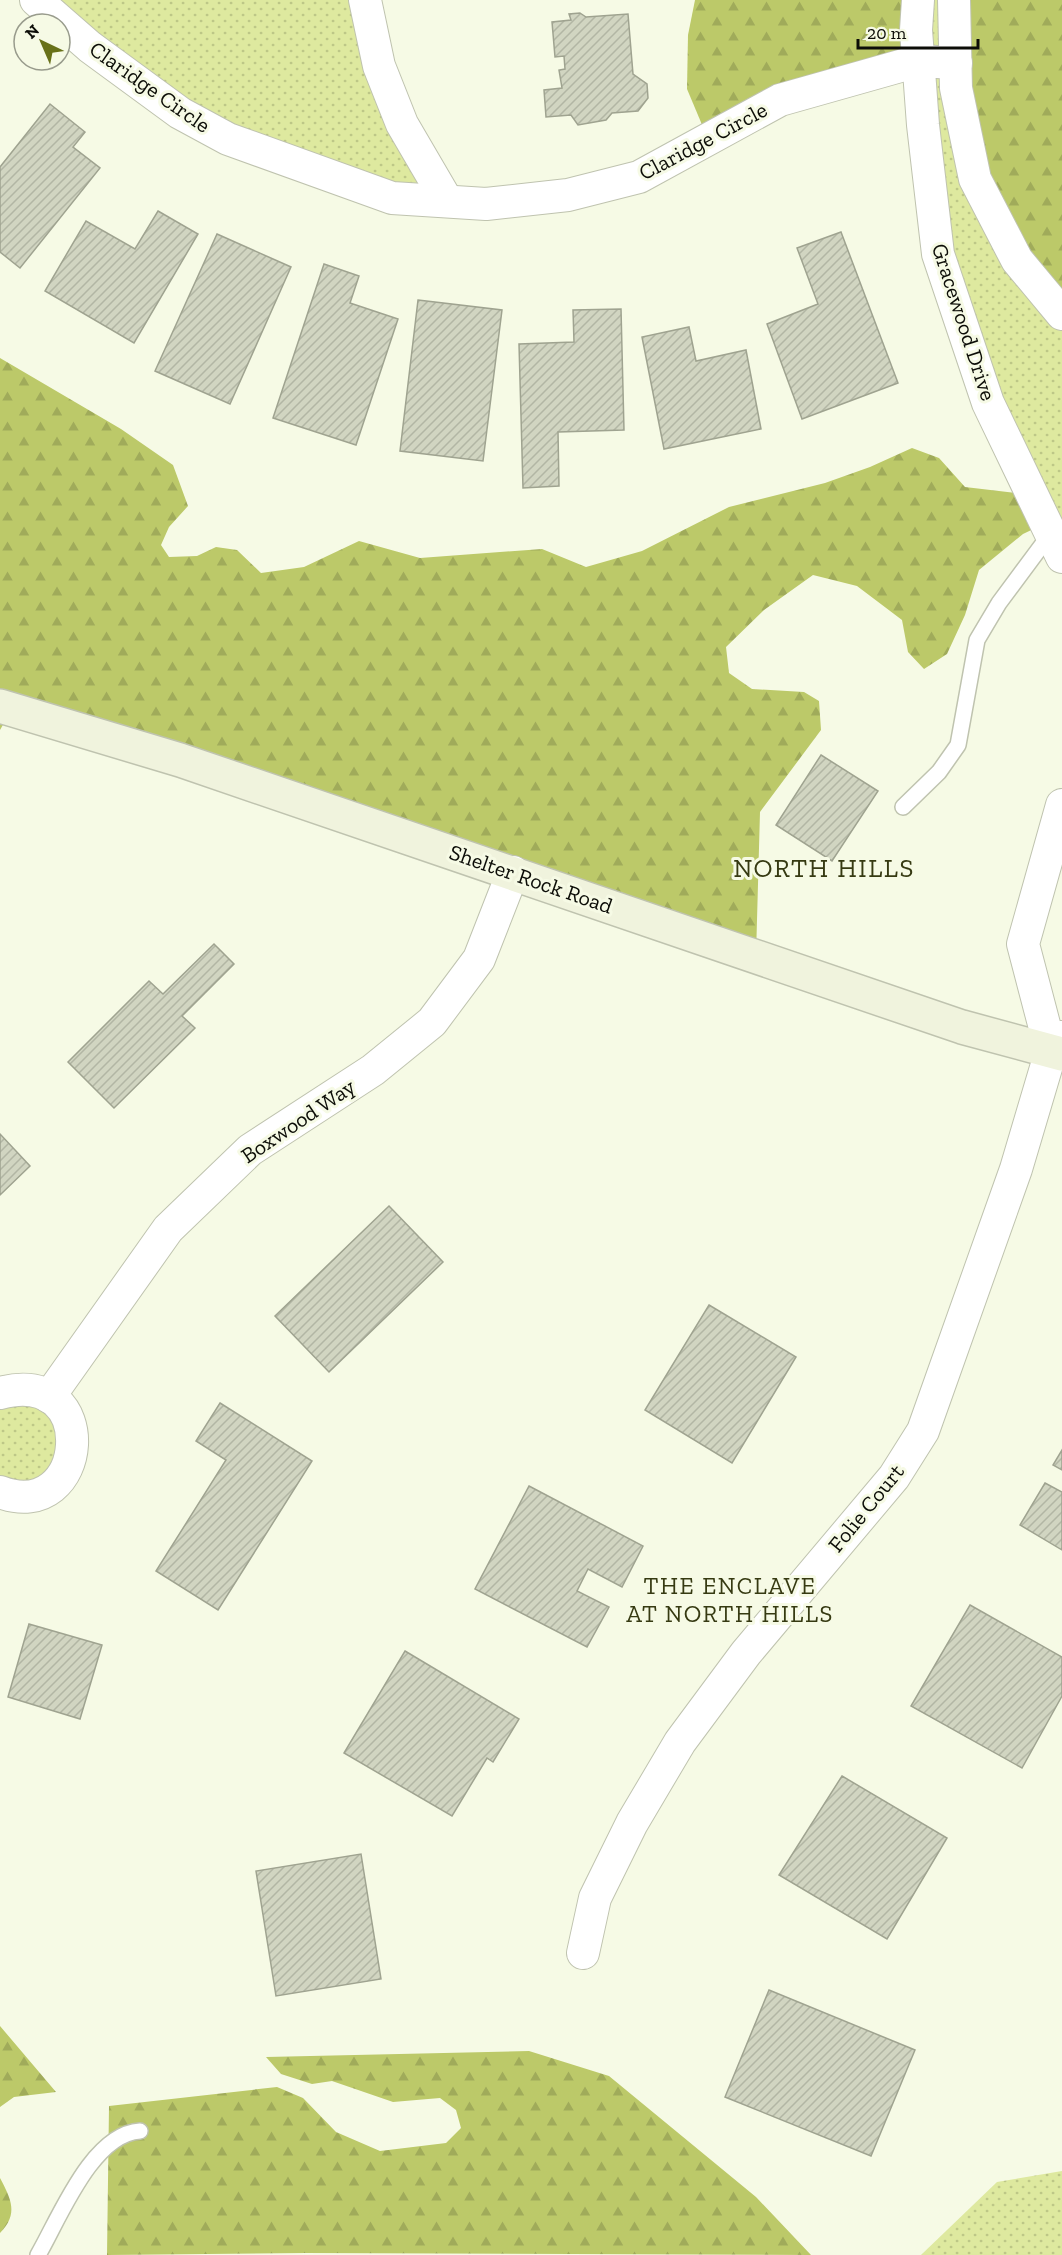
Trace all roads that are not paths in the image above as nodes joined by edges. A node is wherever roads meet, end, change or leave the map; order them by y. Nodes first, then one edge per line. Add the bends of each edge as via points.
1 (36, 0) edge
2 (365, 0) edge
3 (918, 0) edge
4 (954, 0) edge
5 (918, 61) junction
6 (956, 63) junction
7 (447, 201) junction
8 (1062, 314) edge
9 (1056, 545) edge
10 (0, 706) edge
11 (1062, 805) edge
12 (903, 807) dead end
13 (513, 872) junction
14 (1058, 1048) edge
15 (0, 1393) edge
16 (48, 1397) junction
17 (0, 1492) edge
18 (583, 1953) dead end
19 (140, 2132) dead end
20 (38, 2255) edge

1 - 7 street, Claridge Circle via 90,47 180,113 228,139 392,198
2 - 7 street via 379,66 402,124
3 - 5 street, Gracewood Drive
4 - 6 street
5 - 6 street, Claridge Circle
5 - 7 street, Claridge Circle via 780,100 639,177 568,195 486,204
5 - 9 street, Gracewood Drive via 938,254 988,403
6 - 8 street via 956,88 975,179 1017,260
9 - 12 lane via 999,603 978,640 958,745 939,772
10 - 13 main road, Shelter Rock Road via 180,760
11 - 14 street via 1023,944
13 - 14 main road, Shelter Rock Road via 962,1027
13 - 16 street, Boxwood Way via 479,959 432,1022 373,1070 250,1150 168,1229
14 - 18 street, Folie Court via 924,1431 894,1477 746,1653 680,1743 632,1823 595,1898
15 - 16 street via 24,1389
16 - 17 street via 63,1409 71,1425 74,1444 70,1462 61,1478 46,1490 28,1497
19 - 20 lane via 128,2132 116,2139 92,2160

